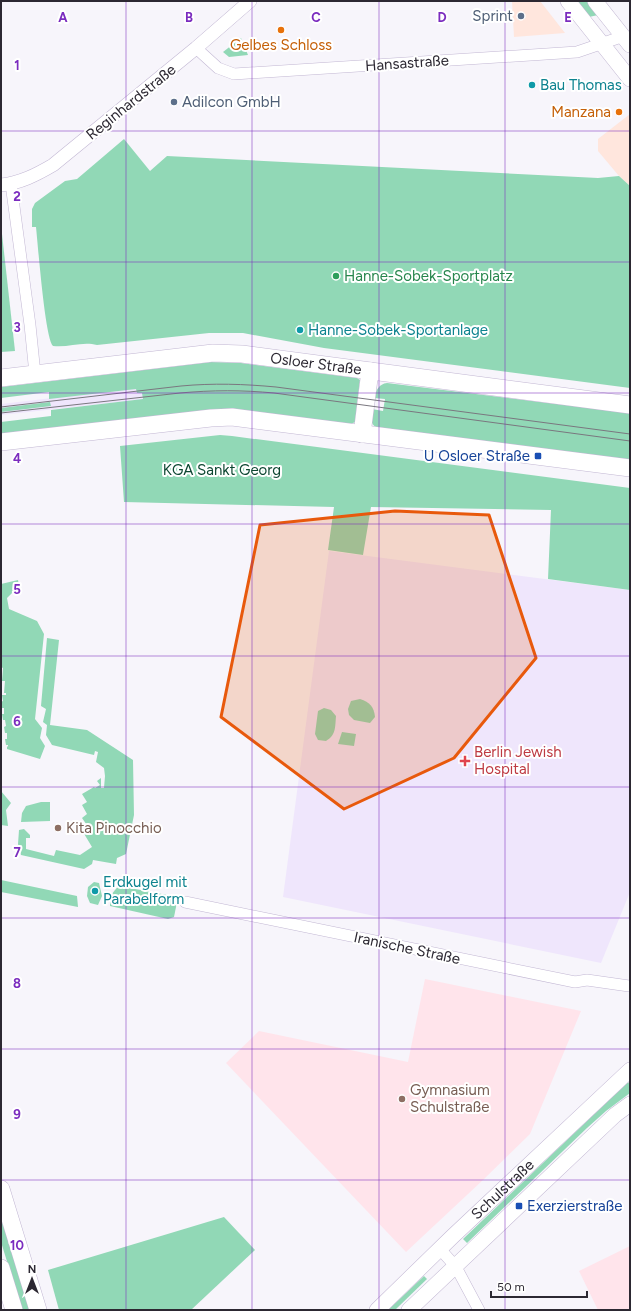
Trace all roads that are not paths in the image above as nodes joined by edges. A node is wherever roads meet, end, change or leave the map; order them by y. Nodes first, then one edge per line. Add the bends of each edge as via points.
1 (250, 1) edge
2 (568, 1) edge
3 (595, 1) edge
4 (627, 41) edge
5 (602, 44) junction
6 (196, 48) junction
7 (630, 79) edge
8 (6, 184) edge
9 (370, 371) junction
10 (35, 374) junction
11 (1, 378) edge
12 (630, 404) edge
13 (362, 434) junction
14 (1, 442) edge
15 (630, 468) edge
16 (185, 902) dead end
17 (630, 987) edge
18 (630, 1070) edge
19 (630, 1104) edge
20 (1, 1189) edge
21 (440, 1249) junction
22 (456, 1267) junction
23 (1, 1268) edge
24 (14, 1310) edge
25 (38, 1310) edge
26 (376, 1310) edge
27 (410, 1310) edge
28 (479, 1310) edge

1 - 6 street, Reginhardstraße
2 - 5 main road
3 - 4 main road
4 - 5 street, Hansastraße
5 - 6 street, Hansastraße via 577,52 234,74 218,68
5 - 7 main road
6 - 8 street, Reginhardstraße via 53,165 34,176
8 - 10 street via 30,325
9 - 10 main road, Osloer Straße via 242,354 213,353
9 - 12 main road, Osloer Straße
9 - 13 main road
10 - 11 main road, Osloer Straße
13 - 14 main road via 221,417
13 - 15 main road
16 - 17 street, Iranische Straße via 575,982 587,980
18 - 21 main road, Schulstraße
19 - 22 main road, Schulstraße
20 - 25 main road
21 - 22 street
21 - 26 main road, Schulstraße
22 - 27 main road, Schulstraße
22 - 28 street
23 - 24 main road

